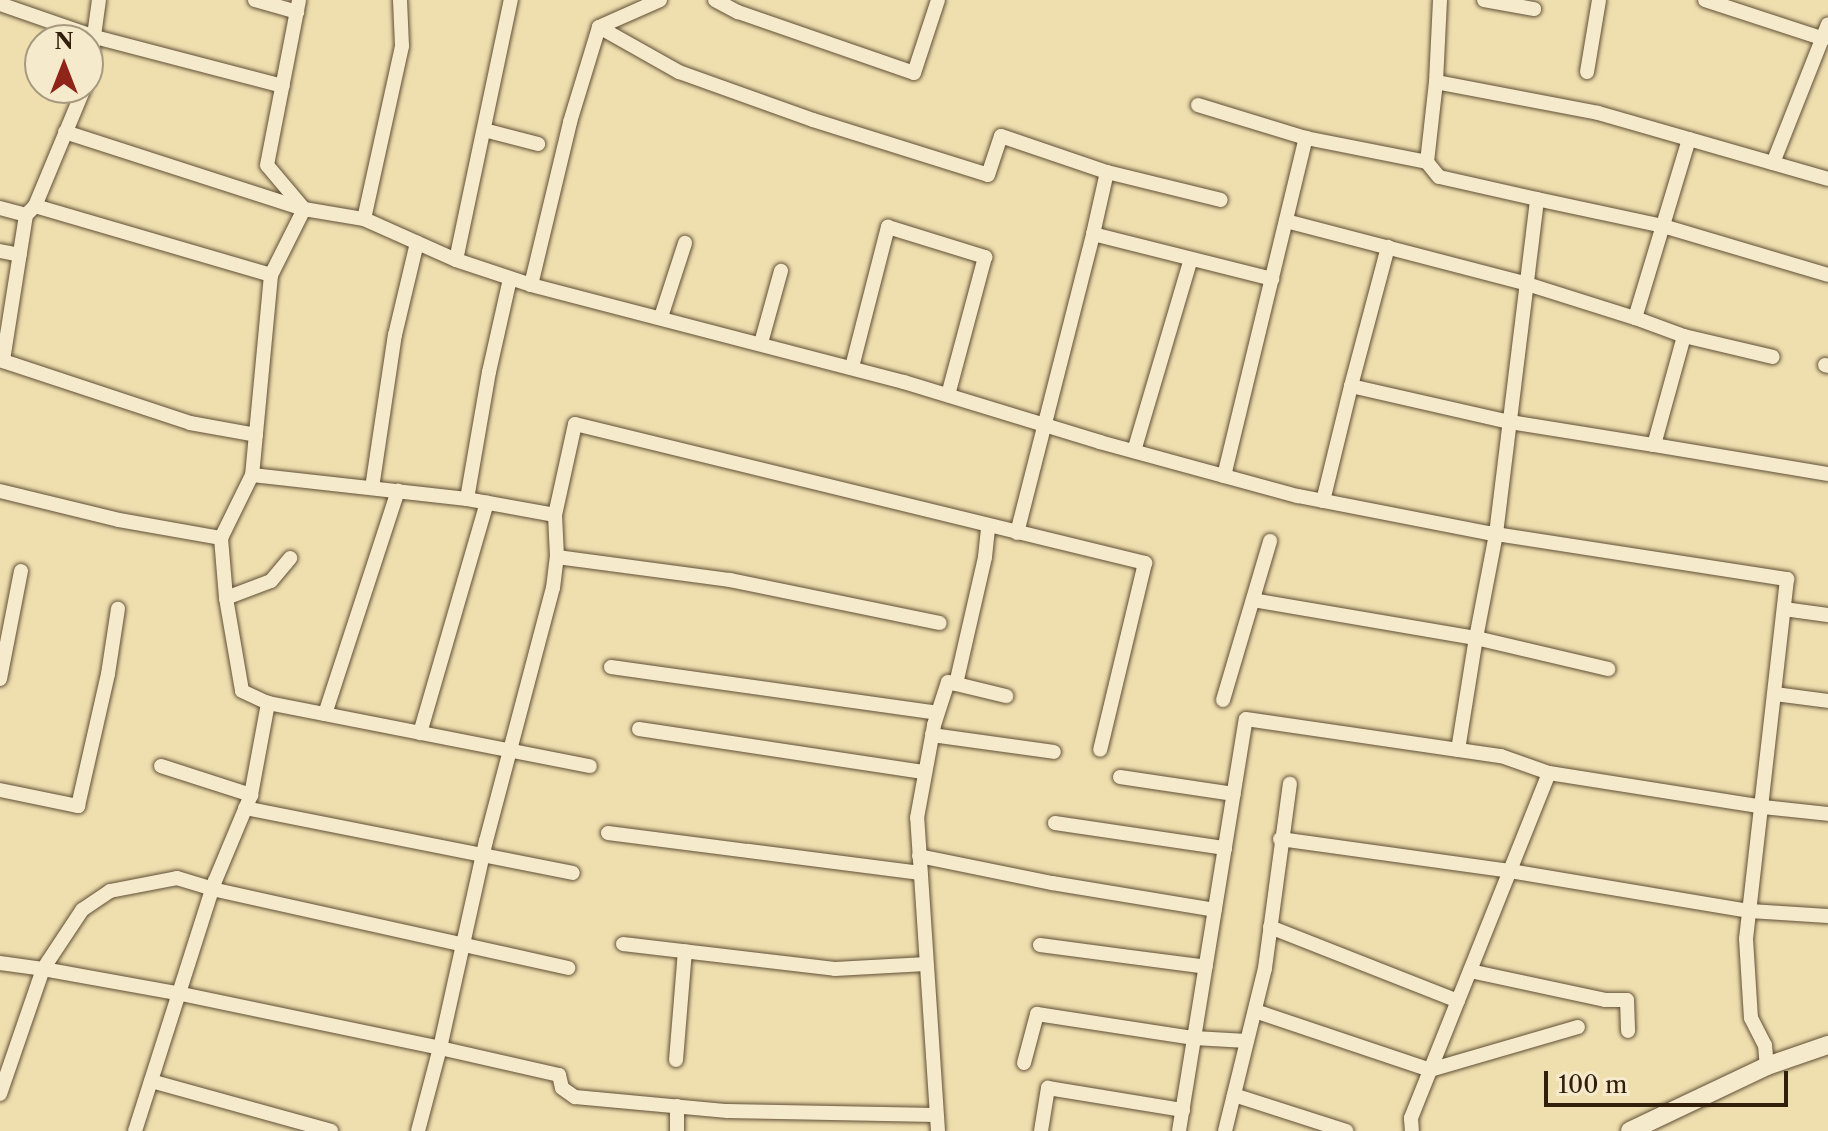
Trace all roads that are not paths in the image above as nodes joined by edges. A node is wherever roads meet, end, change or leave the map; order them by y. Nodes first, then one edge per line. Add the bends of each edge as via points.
1 (99, 0) edge
2 (255, 0) edge
3 (400, 0) edge
4 (511, 0) edge
5 (660, 0) edge
6 (715, 0) edge
7 (938, 0) edge
8 (1440, 0) edge
9 (1484, 0) edge
10 (1599, 0) edge
11 (1705, 0) edge
12 (1503, 2) edge
13 (0, 4) edge
14 (298, 6) edge
15 (1534, 9) dead end
16 (58, 24) edge
17 (96, 24) edge
18 (599, 27) junction
19 (1826, 31) edge
20 (104, 39) edge
21 (1587, 72) dead end
22 (1436, 82) junction
23 (283, 86) junction
24 (77, 104) edge
25 (1198, 105) dead end
26 (484, 130) junction
27 (65, 132) junction
28 (1306, 138) junction
29 (1689, 139) junction
30 (538, 144) dead end
31 (1427, 162) junction
32 (1773, 163) junction
33 (1107, 172) junction
34 (1828, 179) edge
35 (1537, 199) junction
36 (1221, 200) dead end
37 (0, 208) edge
38 (304, 209) junction
39 (30, 210) junction
40 (364, 219) junction
41 (1286, 221) junction
42 (1663, 226) junction
43 (1093, 234) junction
44 (417, 243) junction
45 (685, 243) dead end
46 (1388, 247) junction
47 (0, 251) edge
48 (20, 255) junction
49 (1191, 259) junction
50 (456, 260) junction
51 (781, 271) dead end
52 (271, 275) junction
53 (1828, 275) edge
54 (510, 279) junction
55 (1272, 279) junction
56 (1527, 284) junction
57 (531, 285) junction
58 (661, 317) junction
59 (1635, 318) junction
60 (1684, 336) junction
61 (761, 343) junction
62 (1773, 357) dead end
63 (852, 367) junction
64 (1351, 386) junction
65 (948, 395) junction
66 (1510, 422) junction
67 (1042, 424) junction
68 (256, 435) junction
69 (1654, 445) junction
70 (1134, 451) junction
71 (1828, 474) edge
72 (252, 475) junction
73 (1224, 476) junction
74 (372, 488) junction
75 (0, 491) edge
76 (398, 491) junction
77 (467, 499) junction
78 (1323, 501) junction
79 (487, 503) junction
80 (555, 515) junction
81 (988, 526) junction
82 (1017, 533) junction
83 (1496, 534) junction
84 (221, 538) junction
85 (1270, 541) dead end
86 (557, 557) junction
87 (290, 558) dead end
88 (21, 571) dead end
89 (226, 598) junction
90 (1253, 600) junction
91 (118, 609) dead end
92 (1784, 609) junction
93 (1828, 615) edge
94 (940, 623) dead end
95 (1476, 638) junction
96 (611, 667) dead end
97 (1608, 669) dead end
98 (0, 679) edge
99 (956, 684) junction
100 (1775, 694) junction
101 (1006, 696) dead end
102 (1223, 700) dead end
103 (1828, 701) edge
104 (268, 703) junction
105 (937, 713) junction
106 (325, 714) junction
107 (639, 729) dead end
108 (420, 733) junction
109 (932, 735) junction
110 (510, 749) junction
111 (1100, 750) dead end
112 (1458, 750) junction
113 (1054, 752) dead end
114 (161, 766) dead end
115 (590, 766) dead end
116 (925, 772) junction
117 (1549, 773) junction
118 (1120, 777) dead end
119 (1290, 784) dead end
120 (0, 790) edge
121 (1234, 794) junction
122 (248, 801) junction
123 (1763, 807) junction
124 (1828, 814) edge
125 (1055, 823) dead end
126 (608, 833) dead end
127 (1280, 839) junction
128 (1225, 848) junction
129 (483, 854) junction
130 (919, 856) junction
131 (1510, 871) junction
132 (573, 873) dead end
133 (920, 873) junction
134 (212, 889) junction
135 (1215, 910) junction
136 (1750, 911) junction
137 (1828, 916) edge
138 (1270, 927) junction
139 (463, 944) junction
140 (623, 944) dead end
141 (1040, 945) dead end
142 (685, 951) junction
143 (0, 963) edge
144 (926, 964) junction
145 (1206, 967) junction
146 (568, 968) dead end
147 (43, 969) junction
148 (1470, 971) junction
149 (177, 993) junction
150 (1458, 1001) junction
151 (1255, 1011) junction
152 (1578, 1027) dead end
153 (1628, 1031) dead end
154 (1194, 1038) junction
155 (1247, 1041) junction
156 (1828, 1045) edge
157 (440, 1048) junction
158 (676, 1060) dead end
159 (1024, 1063) dead end
160 (1767, 1066) junction
161 (1430, 1070) junction
162 (151, 1081) junction
163 (0, 1094) edge
164 (1234, 1095) junction
165 (677, 1106) junction
166 (1183, 1110) junction
167 (936, 1115) junction
168 (135, 1131) edge
169 (331, 1131) edge
170 (418, 1131) edge
171 (677, 1131) edge
172 (938, 1131) edge
173 (1041, 1131) edge
174 (1179, 1131) edge
175 (1225, 1131) edge
176 (1346, 1131) edge
177 (1412, 1131) edge
178 (1630, 1131) edge

1 - 17 street
2 - 14 street
3 - 40 street via 402,46
4 - 26 street
5 - 18 street
6 - 7 street via 914,73
8 - 22 street
9 - 12 street
10 - 21 street
11 - 19 street
12 - 15 street
13 - 16 street
14 - 23 street
18 - 33 street via 679,72 988,175 1001,136
18 - 57 street
19 - 32 street
20 - 23 street
22 - 29 street via 1598,113
22 - 31 street
23 - 38 street via 267,165
24 - 27 street
25 - 28 street
26 - 30 street
26 - 50 street
27 - 38 street
27 - 39 street
28 - 31 street
28 - 41 street
29 - 32 street
29 - 42 street
31 - 35 street via 1439,177
32 - 34 street
33 - 36 street
33 - 43 street
35 - 42 street
35 - 56 street
37 - 39 street
38 - 40 street
38 - 52 street
39 - 48 street
39 - 52 street
40 - 44 street
41 - 46 street
41 - 55 street
42 - 53 street
42 - 59 street
43 - 49 street
43 - 67 street
44 - 50 street
44 - 74 street via 395,335
45 - 58 street
46 - 56 street
46 - 64 street
47 - 48 street
48 - 68 street via 3,361 190,423
49 - 55 street
49 - 70 street
50 - 54 street
51 - 61 street
52 - 68 street
54 - 57 street
54 - 77 street
55 - 73 street
56 - 59 street
56 - 66 street
57 - 58 street
58 - 61 street
59 - 60 street
60 - 62 street
60 - 69 street
61 - 63 street
63 - 65 street
63 - 65 street via 888,227 985,257
64 - 66 street
64 - 78 street
65 - 67 street
66 - 69 street
66 - 83 street
67 - 70 street
67 - 82 street
68 - 72 street
69 - 71 street
70 - 73 street
72 - 74 street
72 - 84 street
73 - 78 street
74 - 76 street
75 - 84 street
76 - 77 street
76 - 106 street
77 - 79 street
78 - 83 street
79 - 80 street
79 - 108 street
80 - 81 street via 575,424
80 - 86 street
81 - 82 street
81 - 99 street
82 - 111 street via 1145,563
83 - 92 street via 1787,579
83 - 95 street
84 - 89 street
85 - 90 street
86 - 94 street via 730,580
86 - 110 street
87 - 89 street via 271,581
88 - 98 street
89 - 104 street via 242,691
90 - 95 street
90 - 102 street
91 - 120 street via 78,806
92 - 93 street
92 - 100 street
95 - 97 street
95 - 112 street
96 - 105 street
99 - 101 street
99 - 105 street via 948,682
100 - 103 street
100 - 123 street
104 - 106 street
104 - 122 street
105 - 109 street
106 - 108 street
107 - 116 street
108 - 110 street
109 - 113 street
109 - 116 street
110 - 115 street
110 - 129 street
112 - 117 street via 1501,756
112 - 121 street via 1246,719
114 - 122 street
116 - 130 street via 917,818
117 - 123 street
117 - 131 street
118 - 121 street
119 - 127 street
121 - 128 street
122 - 129 street
122 - 134 street
123 - 124 street
123 - 136 street
125 - 128 street
126 - 133 street
127 - 131 street
127 - 138 street
128 - 135 street
129 - 132 street
129 - 139 street
130 - 133 street
130 - 135 street
131 - 136 street
131 - 148 street
133 - 144 street
134 - 139 street
134 - 147 street via 177,878 110,891 82,910
134 - 149 street
135 - 145 street
136 - 137 street
136 - 160 street via 1746,939 1751,1018 1765,1045
138 - 150 street
138 - 151 street
139 - 146 street
139 - 157 street
140 - 142 street
141 - 145 street
142 - 144 street via 835,969
142 - 158 street
143 - 147 street
144 - 167 street
145 - 154 street
147 - 149 street
147 - 163 street
148 - 150 street
148 - 153 street via 1627,1000
149 - 157 street
149 - 162 street
150 - 161 street
151 - 155 street
151 - 161 street
152 - 161 street
154 - 155 street
154 - 159 street via 1037,1014
154 - 166 street
155 - 164 street
156 - 160 main road
157 - 165 street via 559,1075 562,1088 575,1097
157 - 170 street
160 - 178 main road
161 - 177 street via 1411,1118
162 - 168 street
162 - 169 street
164 - 175 street
164 - 176 street
165 - 167 street
165 - 171 street
166 - 173 street via 1048,1088
166 - 174 street
167 - 172 street

